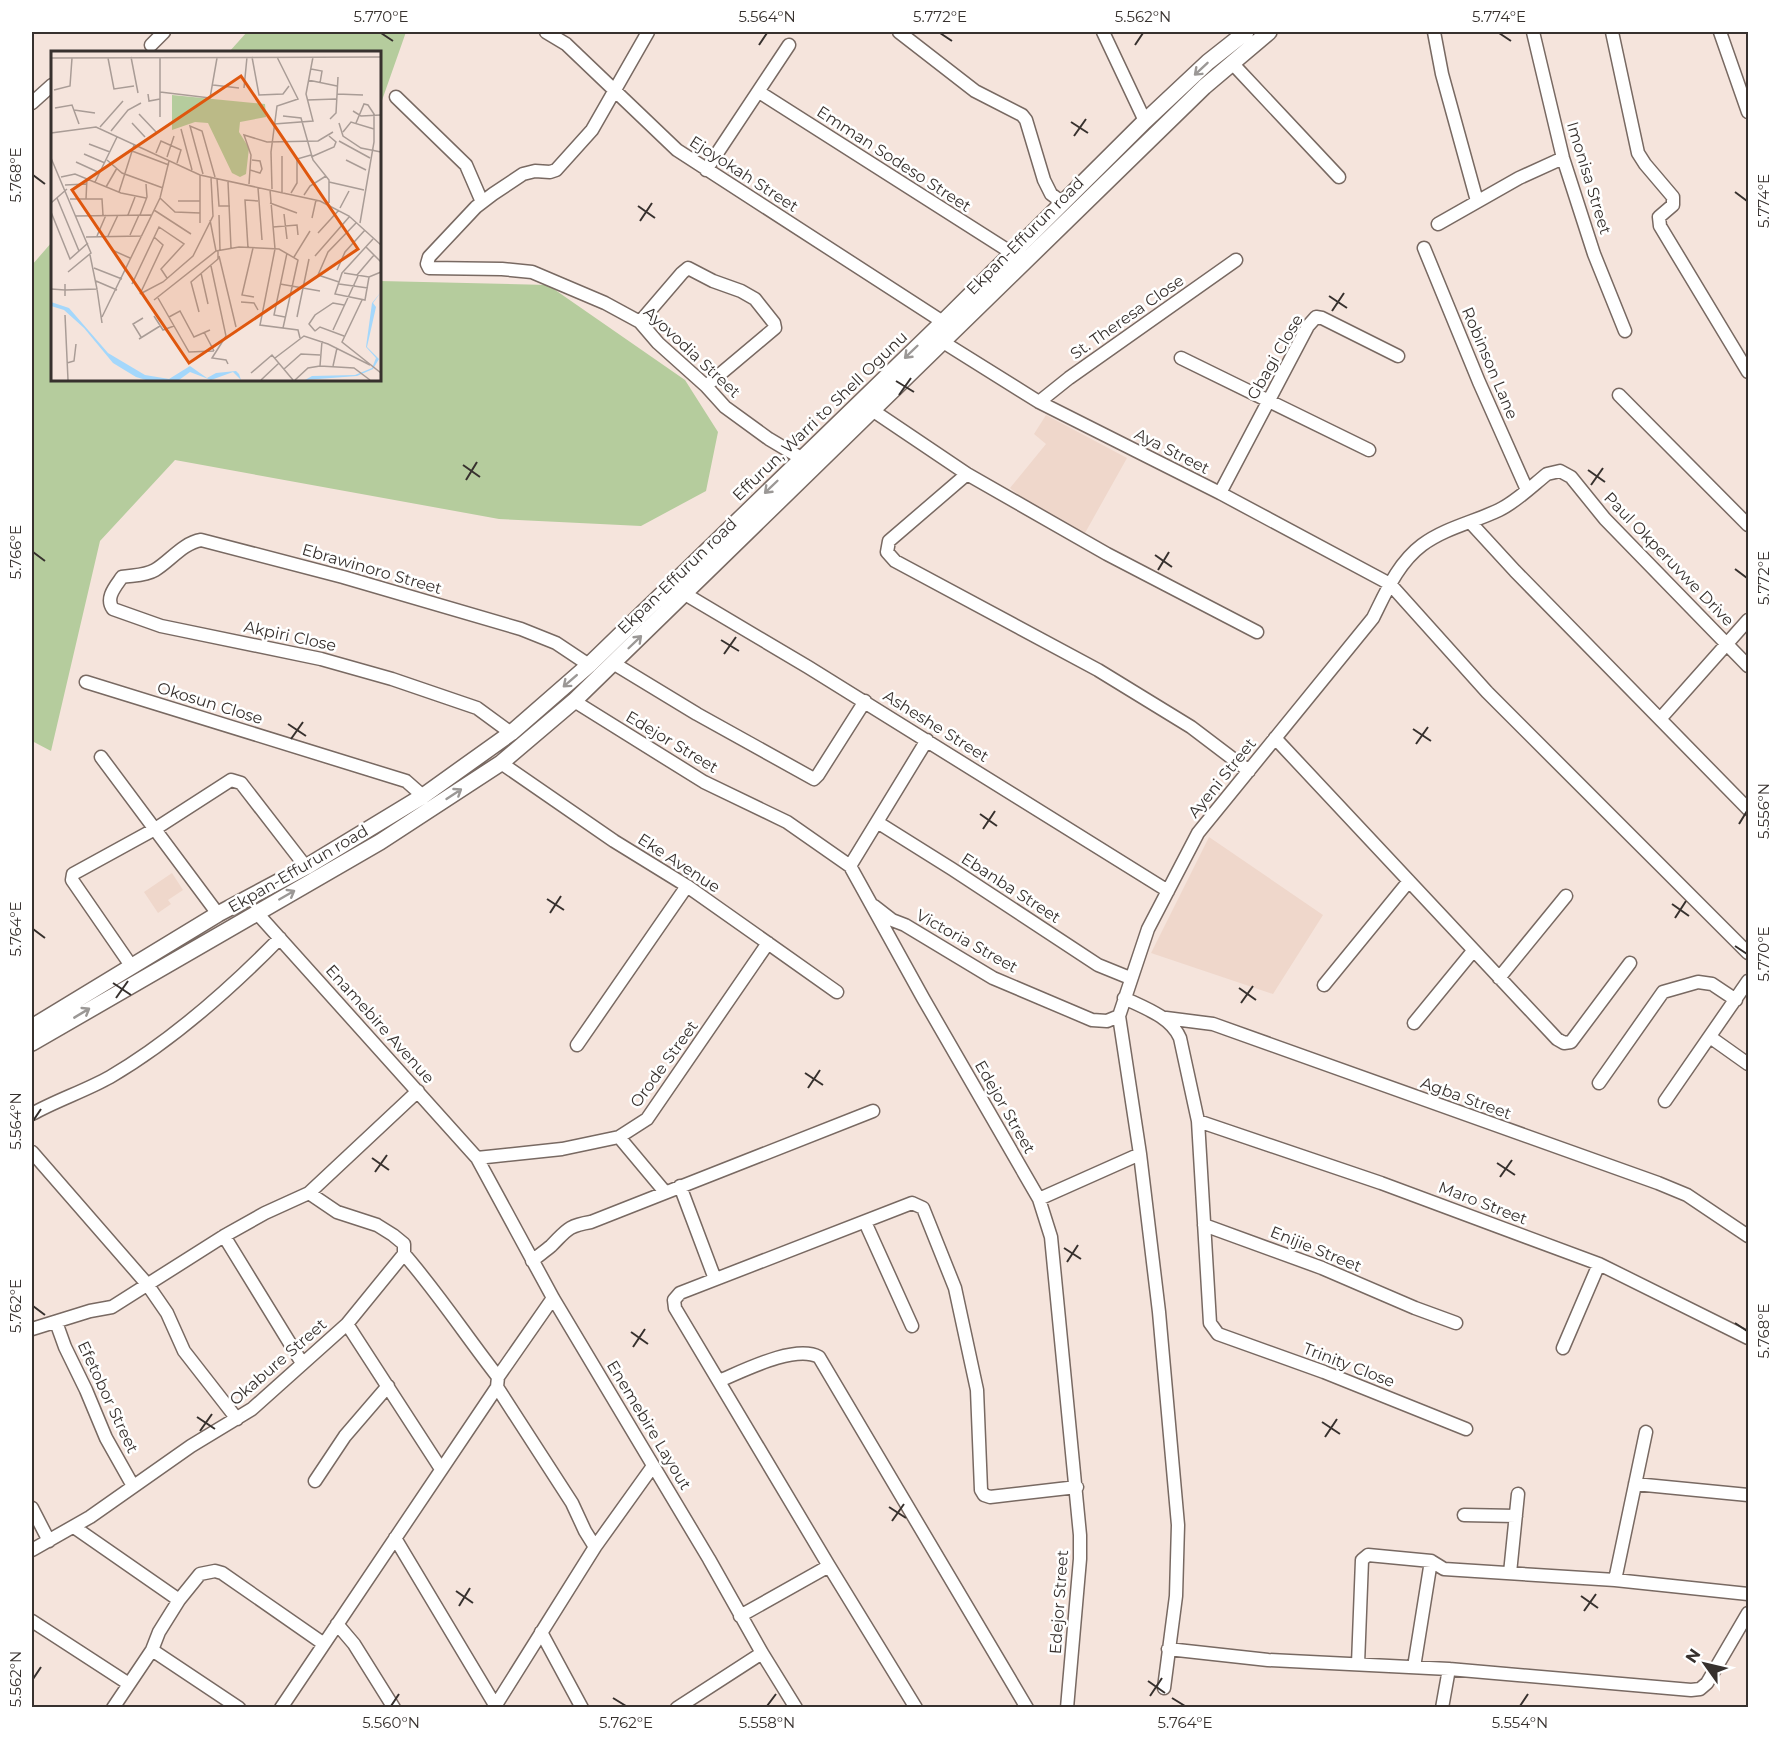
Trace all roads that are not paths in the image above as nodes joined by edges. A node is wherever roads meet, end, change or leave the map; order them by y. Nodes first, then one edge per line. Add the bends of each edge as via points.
1 (164, 32) edge
2 (546, 32) edge
3 (648, 32) edge
4 (899, 32) edge
5 (1103, 32) edge
6 (1246, 32) edge
7 (1269, 32) edge
8 (1434, 32) edge
9 (1533, 32) edge
10 (1612, 32) edge
11 (1720, 32) edge
12 (151, 45) dead end
13 (789, 45) dead end
14 (1232, 63) junction
15 (51, 86) edge
16 (615, 90) junction
17 (759, 92) junction
18 (396, 96) dead end
19 (32, 102) edge
20 (1749, 112) edge
21 (1145, 121) junction
22 (1563, 158) junction
23 (706, 170) junction
24 (1339, 177) dead end
25 (1477, 201) junction
26 (482, 202) junction
27 (1063, 203) junction
28 (1438, 224) dead end
29 (1424, 248) dead end
30 (1016, 259) junction
31 (1236, 260) dead end
32 (640, 322) junction
33 (943, 322) junction
34 (1625, 331) dead end
35 (943, 342) junction
36 (1398, 356) dead end
37 (1180, 358) dead end
38 (1749, 372) edge
39 (706, 386) junction
40 (1619, 395) dead end
41 (1268, 400) junction
42 (1038, 402) junction
43 (872, 410) junction
44 (1369, 450) dead end
45 (801, 458) junction
46 (967, 474) junction
47 (1527, 490) junction
48 (1220, 493) junction
49 (1470, 522) junction
50 (1749, 525) edge
51 (147, 574) joint
52 (1390, 584) junction
53 (685, 594) junction
54 (1749, 620) edge
55 (1257, 632) dead end
56 (1727, 644) junction
57 (613, 663) junction
58 (589, 665) junction
59 (1749, 666) edge
60 (86, 682) dead end
61 (574, 701) junction
62 (865, 701) junction
63 (1660, 719) junction
64 (511, 733) junction
65 (1275, 738) junction
66 (927, 740) junction
67 (101, 757) dead end
68 (501, 763) junction
69 (1249, 771) junction
70 (423, 796) junction
71 (1749, 809) edge
72 (877, 822) junction
73 (155, 829) junction
74 (850, 866) junction
75 (306, 867) junction
76 (1409, 881) junction
77 (687, 886) junction
78 (1168, 891) junction
79 (1566, 896) dead end
80 (870, 903) junction
81 (257, 913) junction
82 (219, 914) junction
83 (280, 938) junction
84 (768, 944) junction
85 (1473, 951) junction
86 (1749, 953) edge
87 (1630, 963) dead end
88 (132, 967) junction
89 (1130, 978) junction
90 (1499, 978) junction
91 (1749, 981) edge
92 (1324, 985) dead end
93 (837, 992) dead end
94 (1124, 998) junction
95 (1736, 1000) junction
96 (1119, 1016) junction
97 (1162, 1018) junction
98 (1414, 1023) dead end
99 (32, 1027) edge
100 (1710, 1037) junction
101 (32, 1043) edge
102 (578, 1045) dead end
103 (1749, 1064) edge
104 (1599, 1083) dead end
105 (418, 1091) junction
106 (1665, 1101) dead end
107 (873, 1111) dead end
108 (32, 1114) edge
109 (1198, 1121) junction
110 (619, 1137) junction
111 (32, 1152) edge
112 (1140, 1154) junction
113 (477, 1158) junction
114 (680, 1186) junction
115 (665, 1192) junction
116 (309, 1193) junction
117 (1039, 1199) junction
118 (865, 1222) junction
119 (1204, 1225) junction
120 (224, 1236) junction
121 (1749, 1236) edge
122 (404, 1254) junction
123 (532, 1261) junction
124 (1599, 1264) junction
125 (715, 1279) junction
126 (147, 1284) junction
127 (553, 1298) junction
128 (56, 1322) junction
129 (1456, 1323) dead end
130 (347, 1324) junction
131 (912, 1326) dead end
132 (32, 1329) edge
133 (1749, 1338) edge
134 (1563, 1348) dead end
135 (302, 1364) junction
136 (719, 1381) junction
137 (497, 1382) junction
138 (388, 1386) junction
139 (237, 1419) junction
140 (1466, 1429) dead end
141 (1646, 1432) dead end
142 (653, 1466) junction
143 (441, 1469) junction
144 (315, 1481) dead end
145 (1635, 1484) junction
146 (133, 1486) junction
147 (1077, 1487) junction
148 (1518, 1494) dead end
149 (1749, 1496) edge
150 (32, 1508) edge
151 (1464, 1515) dead end
152 (1516, 1516) junction
153 (74, 1527) junction
154 (395, 1538) junction
155 (49, 1541) junction
156 (595, 1547) junction
157 (32, 1550) edge
158 (1431, 1561) junction
159 (829, 1566) junction
160 (1510, 1573) junction
161 (1616, 1580) junction
162 (1749, 1594) edge
163 (179, 1600) junction
164 (1749, 1613) edge
165 (740, 1617) junction
166 (32, 1621) edge
167 (337, 1624) junction
168 (541, 1632) junction
169 (324, 1644) junction
170 (1168, 1649) junction
171 (152, 1650) junction
172 (762, 1653) junction
173 (1358, 1664) junction
174 (1414, 1666) junction
175 (1449, 1669) junction
176 (129, 1683) junction
177 (1164, 1688) dead end
178 (494, 1706) edge
179 (113, 1707) edge
180 (239, 1707) edge
181 (281, 1707) edge
182 (394, 1707) edge
183 (582, 1707) edge
184 (677, 1707) edge
185 (796, 1707) edge
186 (916, 1707) edge
187 (1027, 1707) edge
188 (1067, 1707) edge
189 (1442, 1707) edge

1 - 12 street
2 - 16 street, Ejoyokah Street via 566,44
3 - 16 street
4 - 27 street via 975,91 1022,115 1044,180 1051,194
5 - 21 street
6 -> 21 main road, Effurun, Warri to Shell Ogunu
7 - 14 main road, Ekpan-Effurun road
8 - 25 street
9 - 22 street, Imonisa Street
10 - 38 street via 1638,153 1673,197 1673,205 1659,217 1660,226
11 - 20 street
13 - 17 street
14 - 24 street
14 - 30 main road, Ekpan-Effurun road
15 - 19 street
16 - 23 street, Ejoyokah Street via 677,150
16 - 26 street via 592,130 556,170 523,174
17 - 23 street
17 - 30 street, Emman Sodeso Street
18 - 26 street via 466,165
21 - 27 main road, Effurun, Warri to Shell Ogunu
22 - 25 street
22 - 34 street, Imonisa Street via 1594,254
23 - 33 street, Ejoyokah Street
25 - 28 street
26 - 32 street, Ayovodia Street via 429,257 429,268 532,272
27 - 30 main road, Effurun, Warri to Shell Ogunu
29 - 47 street, Robinson Lane
30 - 33 main road, Effurun, Warri to Shell Ogunu
30 - 35 main road, Ekpan-Effurun road
31 - 42 street, St. Theresa Close
32 - 39 street, Ayovodia Street
32 - 39 street via 688,268 755,299 775,328
33 -> 45 main road, Effurun, Warri to Shell Ogunu
35 - 42 street, Aya Street
35 - 43 main road, Ekpan-Effurun road
36 - 41 street, Gbagi Close via 1316,317
37 - 41 street
39 - 45 street, Ayovodia Street via 725,408
40 - 50 street
41 - 44 street
41 - 48 street, Gbagi Close
42 - 48 street, Aya Street
43 - 46 street
43 - 53 main road, Ekpan-Effurun road
45 -> 58 main road, Effurun, Warri to Shell Ogunu
46 - 55 street via 1107,554
46 - 69 street via 889,541 887,552 895,561 1098,670 1191,727
47 - 49 street, Paul Okperuvwe Drive via 1501,509
47 - 56 street, Paul Okperuvwe Drive via 1554,472 1571,477 1605,519
48 - 52 street, Aya Street
49 - 52 street, Paul Okperuvwe Drive via 1422,545
49 - 63 street
51 - 58 street, Ebrawinoro Street via 201,540 521,629 556,643
51 - 64 street, Akpiri Close via 122,577 110,597 114,609 161,626 321,659 392,679 477,708
52 - 65 street, Ayeni Street via 1373,618
52 - 86 street, Aya Street via 1487,692
57 -> 53 main road, Ekpan-Effurun road
53 - 62 street, Asheshe Street
54 - 56 street
56 - 59 street, Paul Okperuvwe Drive
56 - 63 street
57 - 61 main road, Ekpan-Effurun road
57 - 62 street via 814,779
58 -> 64 main road, Effurun, Warri to Shell Ogunu
60 - 70 street, Okosun Close via 406,781
61 - 68 main road, Ekpan-Effurun road
61 - 74 street, Edejor Street via 704,782 787,822
62 - 66 street, Asheshe Street
63 - 71 street
64 - 70 main road, Effurun, Warri to Shell Ogunu
65 - 69 street, Ayeni Street
65 - 76 street
66 - 72 street
66 - 78 street, Asheshe Street
67 - 73 street
68 - 77 street, Eke Avenue
81 -> 68 main road, Ekpan-Effurun road via 380,842
69 - 78 street, Ayeni Street via 1198,833
70 - 75 main road, Effurun, Warri to Shell Ogunu
72 - 74 street
72 - 89 street, Ebanba Street via 1098,965
73 - 75 street via 231,780 236,781
73 - 82 street
73 - 88 street via 78,870 72,880
74 - 80 street, Edejor Street
75 - 82 main road, Effurun, Warri to Shell Ogunu
76 - 85 street
76 - 92 street
77 - 84 street, Eke Avenue
77 - 102 street
78 - 89 street, Ayeni Street via 1148,928
79 - 90 street
80 - 96 street, Victoria Street via 892,920 993,978 1092,1020 1107,1021
80 - 117 street, Edejor Street
81 - 83 street, Enamebire Avenue
101 -> 81 main road, Ekpan-Effurun road
82 - 88 main road, Effurun, Warri to Shell Ogunu
83 - 105 street, Enamebire Avenue
83 - 108 street via 210,1005 152,1049 110,1077
84 - 93 street, Eke Avenue
84 - 110 street, Orode Street via 647,1119
85 - 90 street
85 - 98 street
87 - 90 street via 1571,1042 1564,1043
88 - 99 main road, Effurun, Warri to Shell Ogunu
89 - 94 street, Ayeni Street
91 - 95 street
94 - 96 street, Ayeni Street
94 - 97 street
95 - 100 street
95 - 104 street via 1712,984 1698,982 1663,992
96 - 112 street
97 - 109 street via 1176,1027 1180,1038
97 - 121 street, Agba Street via 1213,1024 1658,1184 1687,1195
100 - 103 street
100 - 106 street
105 - 113 street, Enamebire Avenue
105 - 116 street
107 - 114 street
109 - 119 street
109 - 124 street, Maro Street via 1381,1183
110 - 113 street, Orode Street via 562,1149
110 - 115 street
111 - 126 street
112 - 117 street
112 - 170 street via 1178,1525 1176,1596
113 - 123 street, Enemebire Layout
114 - 115 street
114 - 125 street
115 - 123 street via 591,1222 576,1224
116 - 120 street
116 - 122 street via 337,1212 393,1234 404,1244
117 - 147 street, Edejor Street via 1051,1237
118 - 125 street
118 - 131 street
118 - 147 street via 912,1203 923,1208 956,1288 977,1390 984,1495
119 - 129 street, Enijie Street
119 - 140 street, Trinity Close via 1210,1323 1218,1334
120 - 126 street
120 - 135 street
122 - 130 street, Okabure Street
122 - 137 street
123 - 127 street, Enemebire Layout
124 - 133 street, Maro Street
124 - 134 street
125 - 136 street via 680,1293 674,1300 675,1308
126 - 128 street via 112,1307
126 - 139 street via 167,1313 184,1351
127 - 137 street
127 - 142 street, Enemebire Layout
128 - 132 street
128 - 146 street, Efetobor Street via 106,1438
130 - 135 street, Okabure Street
130 - 138 street
135 - 139 street, Okabure Street
136 - 159 street
136 - 187 street via 802,1352 819,1357
137 - 143 street
137 - 156 street
138 - 143 street
138 - 144 street via 345,1436
139 - 146 street, Okabure Street
141 - 145 street
142 - 156 street
142 - 165 street, Enemebire Layout
143 - 154 street
145 - 149 street
145 - 161 street
146 - 153 street, Okabure Street
147 - 188 street, Edejor Street via 1080,1559
148 - 152 street
150 - 155 street
151 - 152 street
152 - 160 street
153 - 155 street, Okabure Street
153 - 163 street
154 - 167 street
154 - 178 street
155 - 157 street, Okabure Street
156 - 168 street
158 - 160 street via 1444,1569
158 - 173 street via 1368,1555 1362,1560
158 - 174 street
159 - 165 street
159 - 186 street
160 - 161 street
161 - 162 street
163 - 169 street via 200,1574 222,1573
163 - 171 street
164 - 175 street via 1700,1689
165 - 172 street, Enemebire Layout
166 - 176 street
167 - 169 street
167 - 182 street
168 - 178 street
168 - 183 street
169 - 181 street
170 - 173 street via 1268,1660
170 - 177 street
171 - 176 street
171 - 180 street
172 - 184 street
172 - 185 street, Enemebire Layout
173 - 174 street
174 - 175 street
175 - 189 street
176 - 179 street

